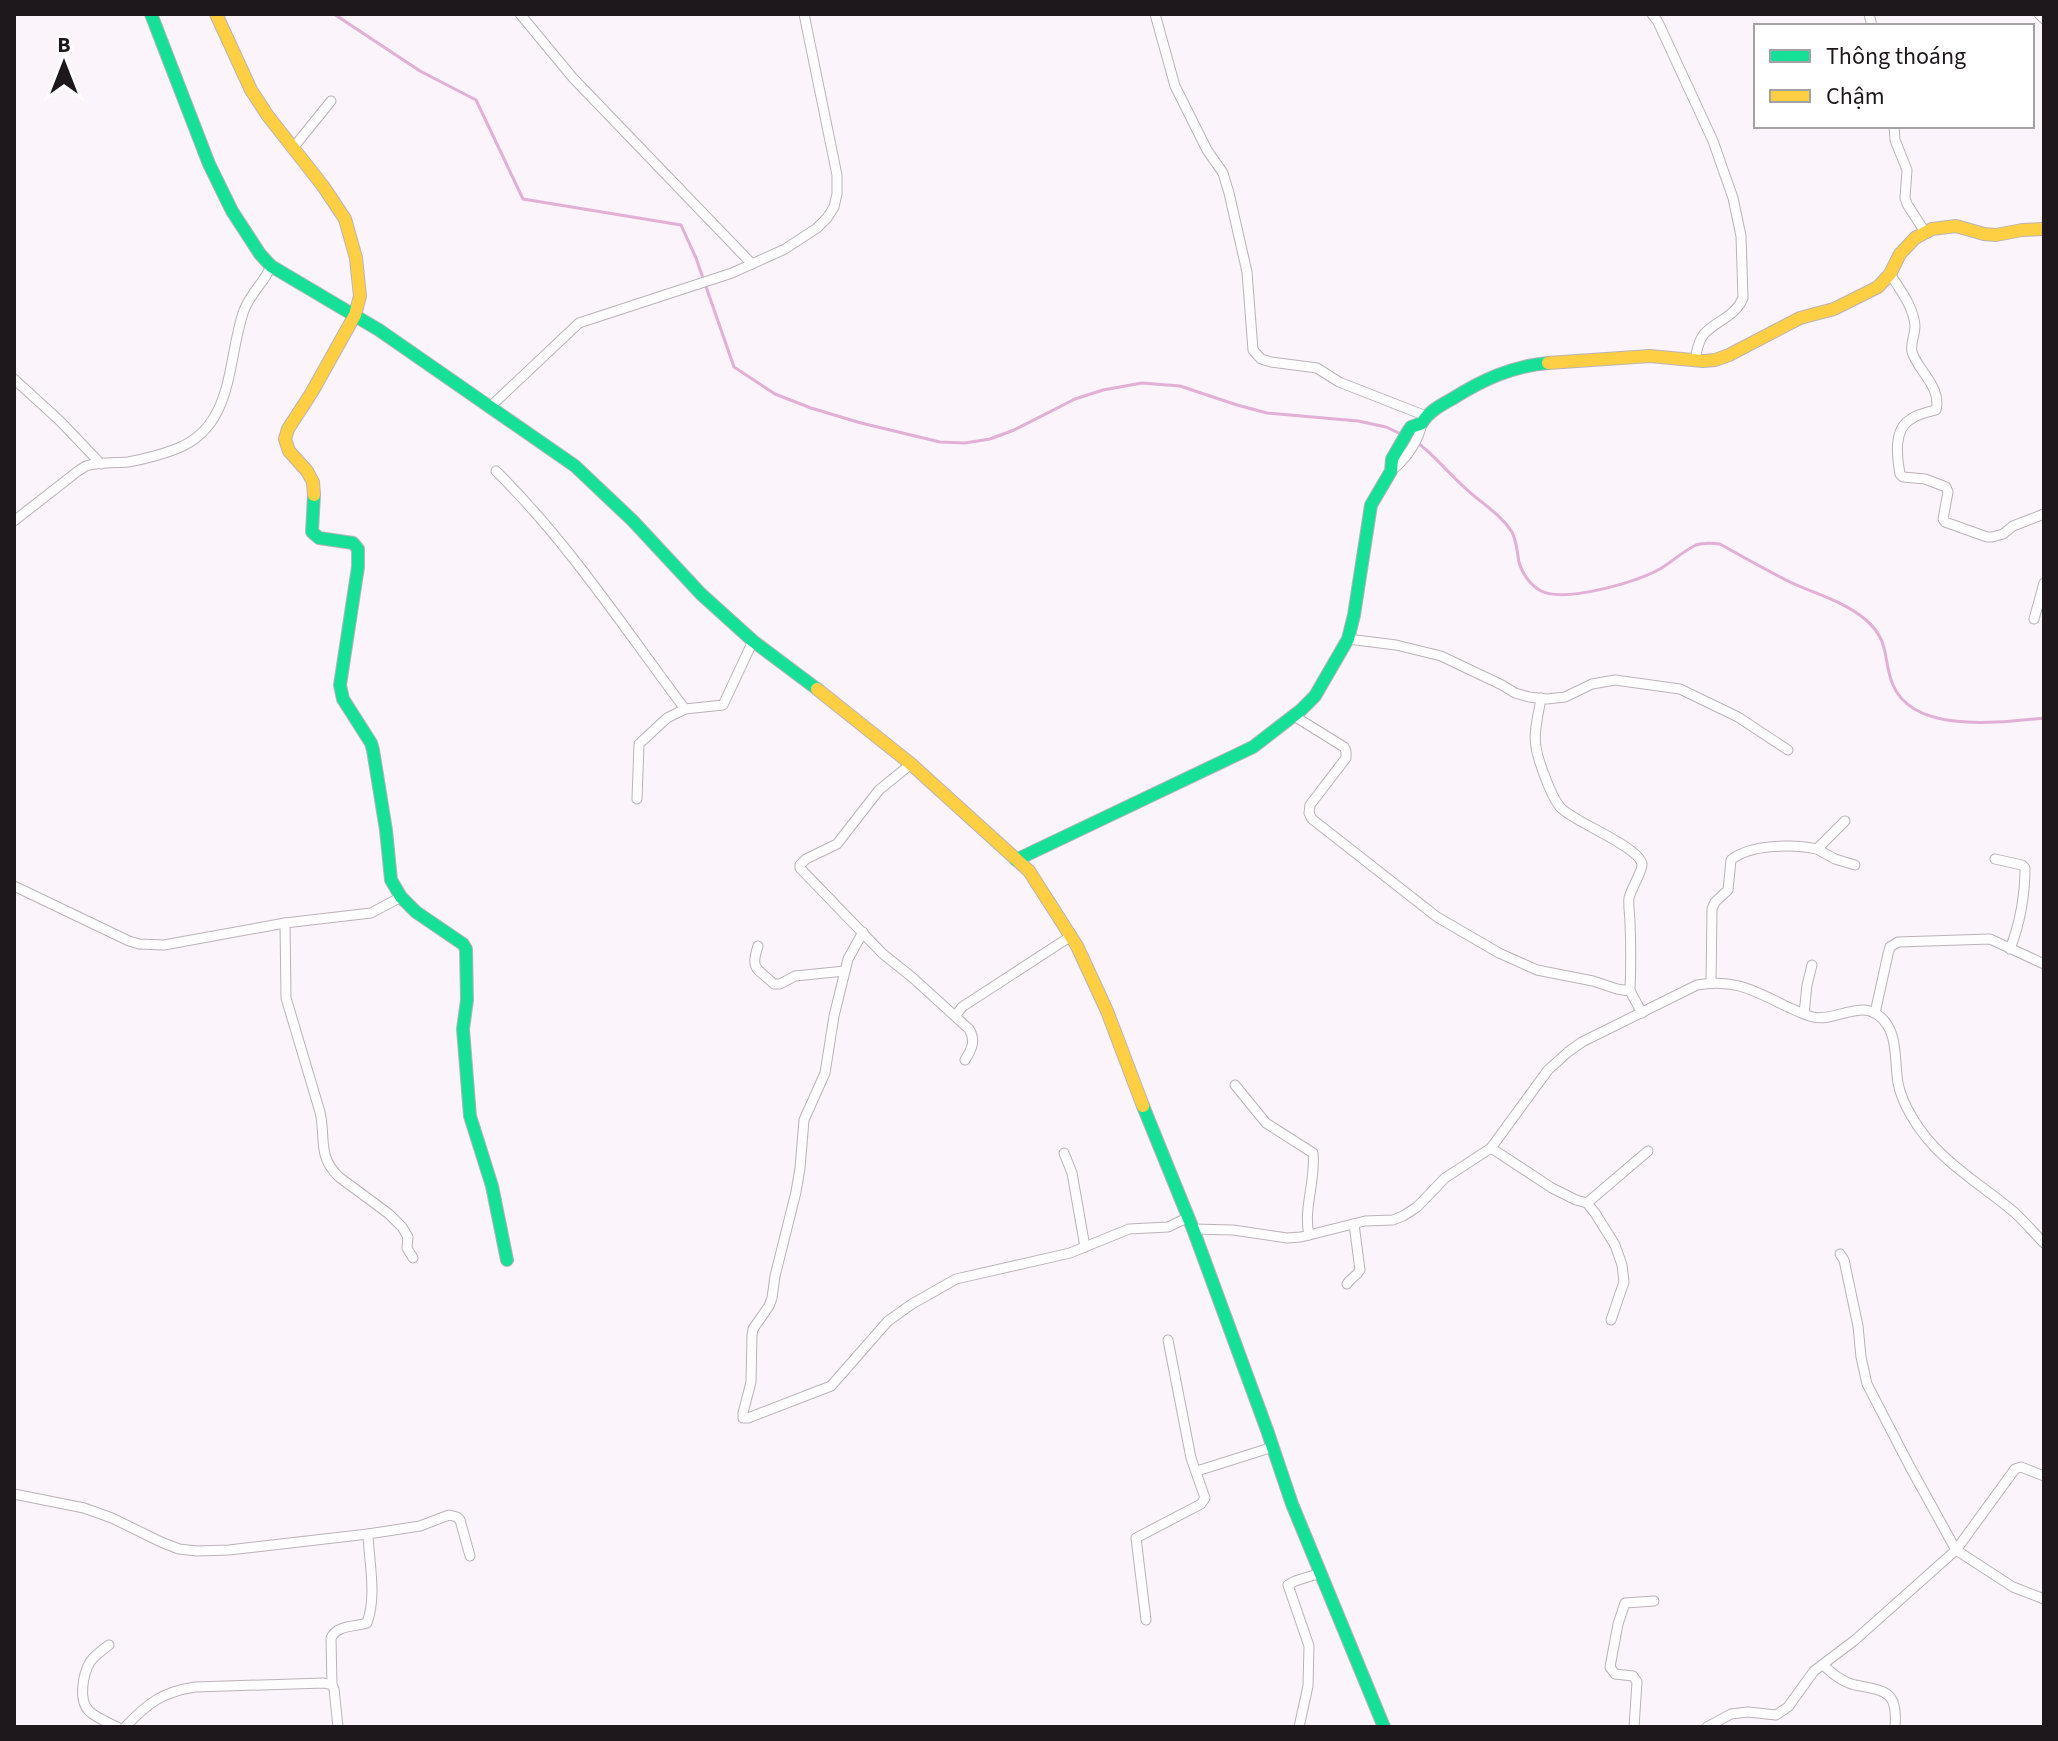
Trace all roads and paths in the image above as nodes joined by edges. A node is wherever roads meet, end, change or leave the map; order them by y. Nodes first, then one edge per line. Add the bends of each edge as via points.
1 (151, 14) edge
2 (216, 14) edge
3 (520, 14) edge
4 (804, 14) edge
5 (1155, 14) edge
6 (1652, 14) edge
7 (2039, 14) edge
8 (2044, 19) edge
9 (331, 101) dead end
10 (1894, 128) edge
11 (293, 148) junction
12 (2044, 229) edge
13 (1925, 232) junction
14 (752, 264) junction
15 (271, 266) junction
16 (1890, 274) junction
17 (355, 315) junction
18 (1695, 359) junction
19 (14, 379) edge
20 (491, 406) junction
21 (1424, 420) junction
22 (101, 464) junction
23 (496, 471) dead end
24 (2044, 514) edge
25 (14, 521) edge
26 (2044, 583) edge
27 (2034, 619) dead end
28 (1348, 639) junction
29 (753, 641) junction
30 (1541, 698) junction
31 (685, 709) junction
32 (1294, 716) junction
33 (1788, 750) dead end
34 (911, 764) junction
35 (637, 799) dead end
36 (1845, 821) dead end
37 (1817, 849) junction
38 (1995, 859) dead end
39 (1016, 860) junction
40 (1855, 865) dead end
41 (14, 886) edge
42 (401, 897) junction
43 (285, 923) junction
44 (863, 932) junction
45 (1071, 936) junction
46 (758, 946) dead end
47 (2010, 949) junction
48 (2044, 964) edge
49 (1812, 965) dead end
50 (845, 971) junction
51 (1711, 983) junction
52 (1630, 991) junction
53 (1642, 1013) junction
54 (1875, 1013) junction
55 (1804, 1014) junction
56 (956, 1015) junction
57 (965, 1060) dead end
58 (1235, 1085) dead end
59 (1491, 1148) junction
60 (1648, 1151) dead end
61 (1064, 1153) dead end
62 (1587, 1203) junction
63 (1190, 1224) junction
64 (1354, 1224) junction
65 (1309, 1235) junction
66 (2044, 1243) edge
67 (1085, 1247) junction
68 (1840, 1254) dead end
69 (413, 1258) dead end
70 (507, 1260) dead end
71 (1347, 1284) dead end
72 (1611, 1320) dead end
73 (1168, 1340) dead end
74 (1273, 1447) junction
75 (1197, 1471) junction
76 (2044, 1476) edge
77 (14, 1494) edge
78 (368, 1534) junction
79 (1956, 1550) junction
80 (470, 1556) dead end
81 (1321, 1573) junction
82 (2044, 1599) edge
83 (1654, 1601) dead end
84 (1146, 1620) dead end
85 (109, 1645) dead end
86 (1823, 1665) junction
87 (332, 1685) junction
88 (117, 1727) edge
89 (125, 1727) edge
90 (338, 1727) edge
91 (1299, 1727) edge
92 (1384, 1727) edge
93 (1634, 1727) edge
94 (1707, 1727) edge
95 (1895, 1727) edge

1 - 15 street via 214,174 232,211
2 - 11 street via 251,90
3 - 14 street via 573,78
4 - 14 street via 837,194 834,207 817,228
5 - 21 street via 1175,86 1229,193 1247,272 1253,350 1271,362 1317,368
6 - 18 street via 1713,141 1740,225 1741,304 1704,334
7 - 8 street
9 - 11 street
10 - 13 street via 1907,170 1905,198
11 - 17 street via 345,219 359,276
12 - 13 street via 1996,235 1956,226
13 - 16 street via 1900,254
14 - 20 street via 577,325
15 - 17 street
15 - 22 street via 250,296 227,390 210,422 180,448
16 - 18 street via 1878,287 1834,309 1800,318 1729,355
16 - 24 street via 1913,316 1912,352 1937,402 1936,410 1901,429 1900,474 1946,487 1945,522 1987,537 1998,537
17 - 20 street
17 - 42 street via 285,439 313,482 312,532 358,549 341,692 372,745 391,880
18 - 21 street via 1650,356 1527,365 1482,380
19 - 22 street
20 - 29 street via 575,466
21 - 28 street via 1411,427 1409,441 1392,459 1391,471 1371,505
22 - 25 street via 78,471
23 - 31 street via 571,556
26 - 27 street
28 - 30 street via 1441,656 1515,693
28 - 32 street via 1315,696
29 - 31 street via 723,705
29 - 34 street
30 - 33 street via 1565,697 1615,680 1666,686 1738,717
30 - 52 street via 1535,743 1557,803 1624,845 1642,864 1628,902
31 - 35 street via 639,744
32 - 39 street via 1231,759
32 - 52 street via 1347,754 1310,805 1312,819 1437,917 1499,953 1537,970
34 - 39 street
34 - 44 street via 879,790 837,844 800,865
36 - 37 street
37 - 40 street
37 - 51 street via 1766,847 1731,860 1728,890 1712,909
38 - 47 street via 2025,868 2019,925
39 - 45 street via 1029,871
41 - 43 street via 139,944 164,945
42 - 43 street via 371,913
42 - 70 street via 466,949 463,1029 470,1116
43 - 69 street via 286,998 320,1112 322,1151 334,1172 402,1227
44 - 50 street
44 - 56 street
45 - 56 street
45 - 63 street via 1107,1011
46 - 50 street via 754,965 774,984 795,976
47 - 48 street
47 - 54 street via 1990,939 1893,944
49 - 55 street
50 - 67 street via 825,1073 804,1120 798,1180 772,1298 753,1329 743,1418 831,1386 888,1321 939,1287
51 - 53 street
51 - 55 street via 1748,987
52 - 53 street
53 - 59 street via 1582,1042 1555,1063
54 - 55 street via 1845,1011 1819,1018
54 - 66 street via 1889,1026 1899,1086 1918,1128
56 - 57 street via 974,1036
58 - 65 street via 1266,1123 1313,1153
59 - 62 street via 1552,1188
59 - 64 street via 1445,1178 1403,1216
60 - 62 street
61 - 67 street
62 - 72 street via 1622,1265 1624,1282
63 - 65 street via 1287,1238
63 - 67 street via 1129,1229
63 - 74 street
64 - 65 street
64 - 71 street via 1360,1270
68 - 79 street via 1867,1384
73 - 75 street
74 - 75 street
74 - 81 street
75 - 84 street via 1205,1501 1136,1538
76 - 79 street via 2015,1469
77 - 78 street via 101,1513 179,1549 229,1550
78 - 80 street via 453,1515 460,1520
78 - 87 street via 370,1616 367,1623 332,1634
79 - 82 street via 2013,1587
79 - 86 street
81 - 91 street via 1288,1585 1309,1646
81 - 92 street
83 - 93 street via 1625,1603 1610,1667 1637,1682
85 - 88 street via 89,1664 84,1699 90,1712
86 - 94 street via 1782,1713 1738,1712
86 - 95 street via 1846,1682 1889,1696 1896,1706
87 - 89 street via 176,1690 153,1701
87 - 90 street

